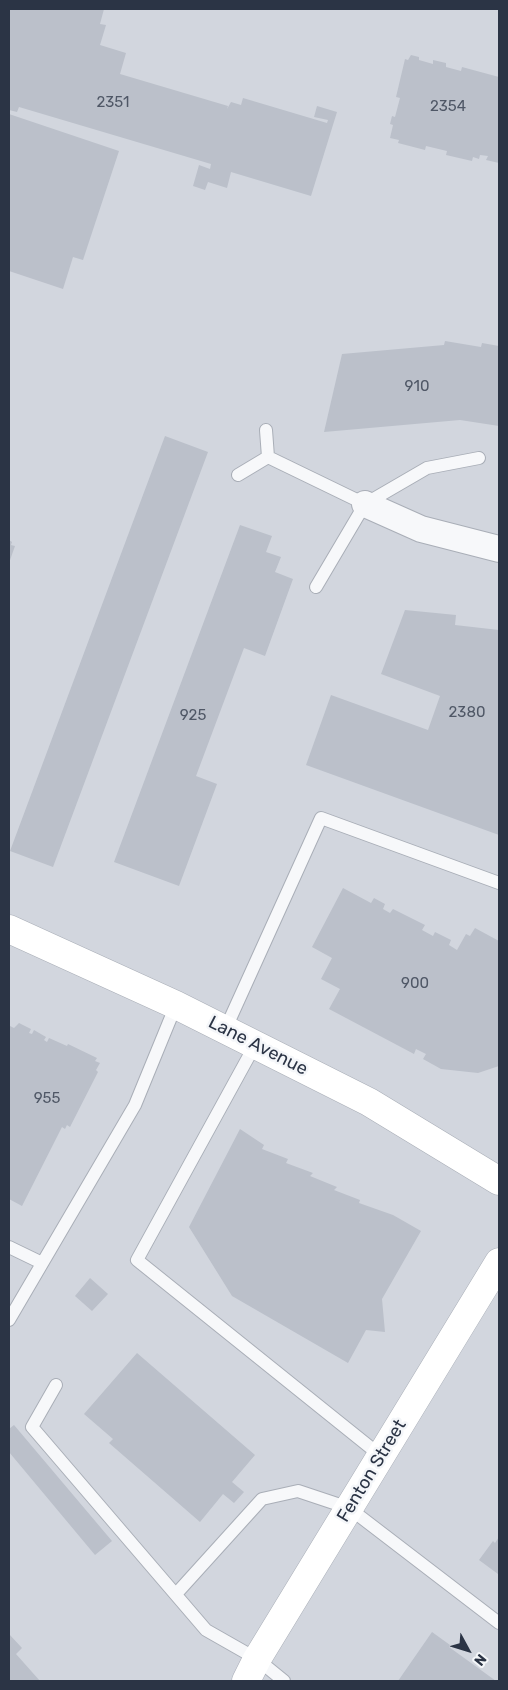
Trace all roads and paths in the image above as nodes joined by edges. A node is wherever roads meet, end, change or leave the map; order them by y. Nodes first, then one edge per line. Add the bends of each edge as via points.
1 (266, 430) dead end
2 (268, 457) junction
3 (479, 458) dead end
4 (238, 474) dead end
5 (364, 504) junction
6 (499, 549) edge
7 (316, 587) dead end
8 (499, 883) edge
9 (9, 929) edge
10 (176, 1005) junction
11 (225, 1030) junction
12 (255, 1045) junction
13 (499, 1181) edge
14 (9, 1247) edge
15 (499, 1262) edge
16 (42, 1264) junction
17 (9, 1320) edge
18 (56, 1385) dead end
19 (381, 1456) junction
20 (349, 1508) junction
21 (176, 1594) junction
22 (499, 1623) edge
23 (252, 1670) edge
24 (284, 1681) edge

1 - 2 lane
2 - 4 lane
2 - 5 lane
3 - 5 lane via 427,468
5 - 6 street via 421,529
5 - 7 lane
8 - 11 lane via 321,818
9 - 10 main road, Lane Avenue
10 - 11 main road, Lane Avenue
10 - 16 lane via 135,1105
11 - 12 main road, Lane Avenue
12 - 13 main road, Lane Avenue via 369,1102
12 - 19 lane via 137,1260
14 - 16 lane
15 - 19 main road, Fenton Street
16 - 17 lane
18 - 21 lane via 32,1426
19 - 20 main road, Fenton Street
20 - 21 lane via 298,1491 262,1499
20 - 22 lane
20 - 23 main road, Fenton Street
21 - 23 lane via 206,1630
23 - 24 lane

